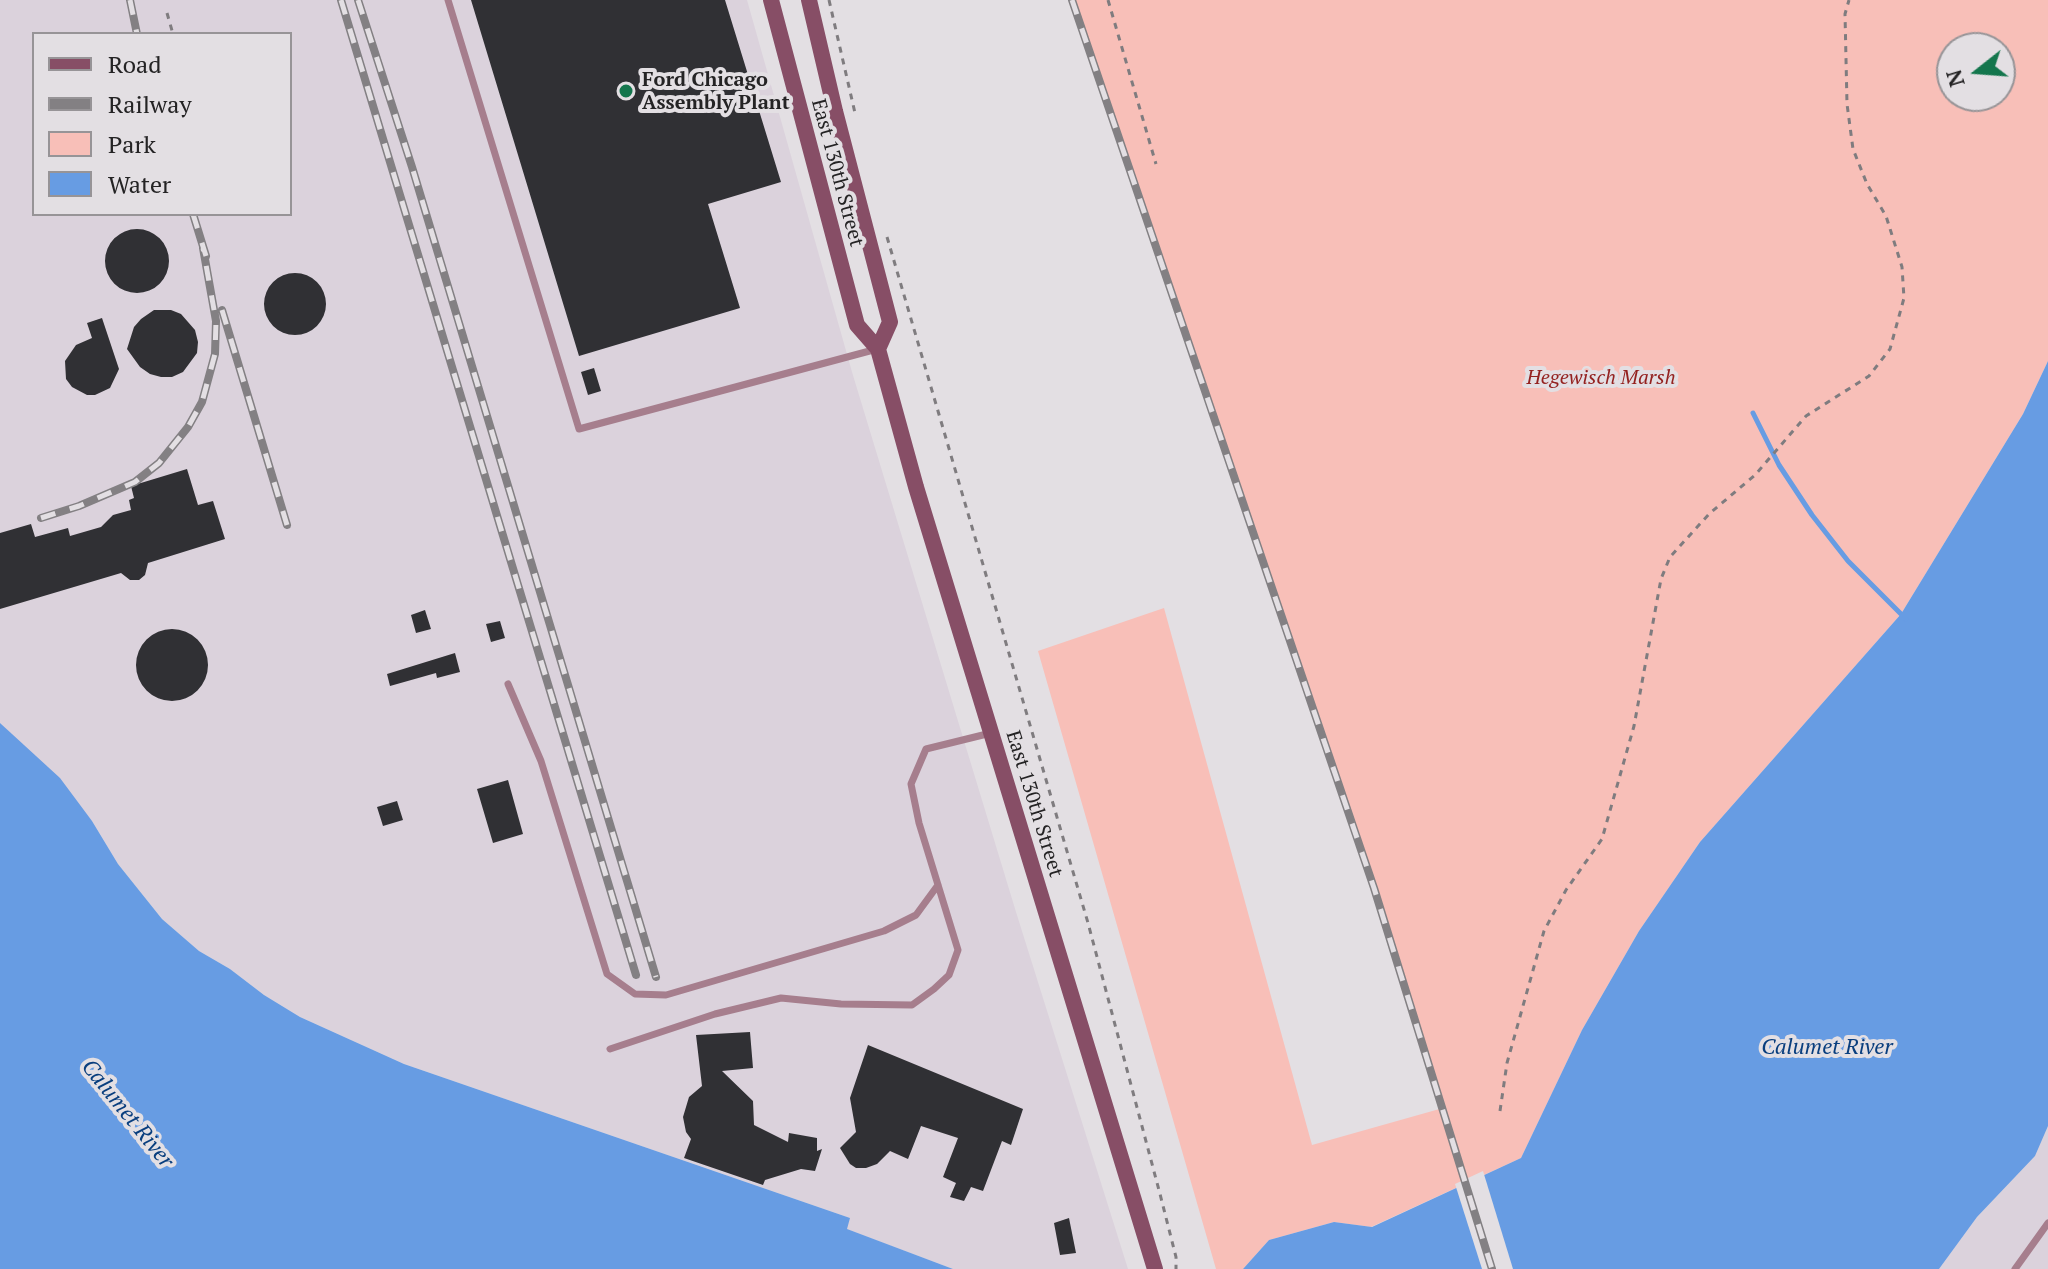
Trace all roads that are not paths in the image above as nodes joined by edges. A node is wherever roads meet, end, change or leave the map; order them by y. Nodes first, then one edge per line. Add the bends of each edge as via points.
1 (448, 0) edge
2 (771, 0) edge
3 (809, 0) edge
4 (878, 349) junction
5 (508, 684) dead end
6 (991, 733) junction
7 (938, 885) junction
8 (610, 1049) dead end
9 (2048, 1223) edge
10 (1155, 1269) edge
11 (2015, 1269) edge

1 - 4 lane via 579,429
2 - 4 main road, East 130th Street via 857,325
3 - 4 main road, East 130th Street via 890,322
4 - 6 main road, East 130th Street
5 - 7 lane via 541,761 607,974 635,994 666,995 884,931 916,915
6 - 7 lane via 926,749 911,784
6 - 10 main road, East 130th Street
7 - 8 lane via 958,950 949,975 912,1005 781,998
9 - 11 lane

